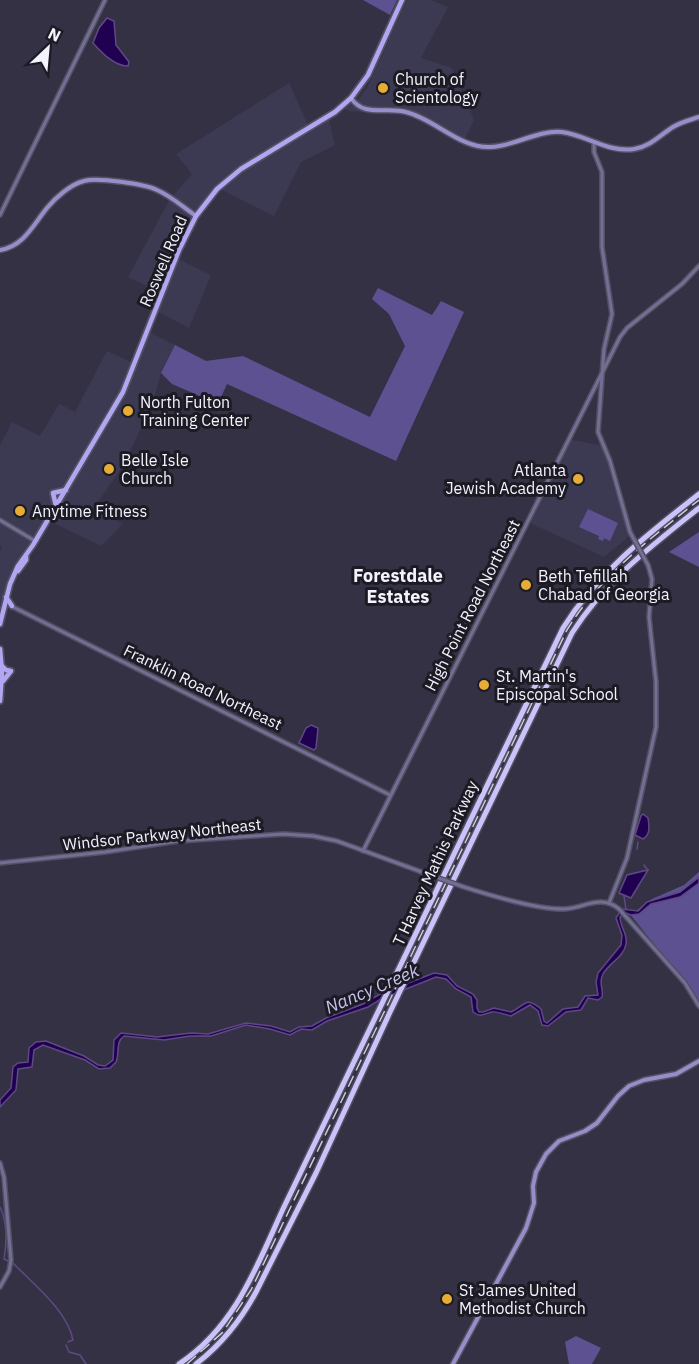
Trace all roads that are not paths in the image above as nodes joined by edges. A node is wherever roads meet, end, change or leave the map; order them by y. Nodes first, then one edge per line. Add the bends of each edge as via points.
1 (105, 0) edge
2 (402, 0) edge
3 (351, 98) junction
4 (699, 117) edge
5 (594, 142) junction
6 (0, 214) edge
7 (195, 216) junction
8 (0, 250) edge
9 (699, 266) edge
10 (602, 370) junction
11 (66, 490) junction
12 (698, 494) edge
13 (56, 506) junction
14 (699, 510) edge
15 (0, 520) edge
16 (35, 541) junction
17 (6, 597) junction
18 (4, 603) junction
19 (12, 606) junction
20 (0, 624) edge
21 (0, 649) edge
22 (1, 665) edge
23 (2, 685) junction
24 (0, 701) edge
25 (390, 795) junction
26 (363, 851) junction
27 (0, 863) edge
28 (609, 903) junction
29 (699, 1006) edge
30 (699, 1061) edge
31 (0, 1163) edge
32 (0, 1287) edge
33 (179, 1364) edge
34 (196, 1364) edge
35 (453, 1364) edge

1 - 6 street
2 - 3 main road, Roswell Road via 368,75
3 - 5 main road via 364,109 411,113 477,146 503,145 555,132
3 - 7 main road, Roswell Road via 335,112 240,170 217,189
4 - 5 main road via 638,148 621,149
5 - 10 street via 602,172 602,247 612,314
7 - 8 main road via 153,188 87,180 56,198 21,240
7 - 11 main road, Roswell Road via 123,392
9 - 10 street, High Point Road Northeast via 624,331
10 - 25 street, High Point Road Northeast
10 - 28 street, bridge via 599,434 630,532 652,579 649,617 656,682 656,727 627,858
11 - 13 main road, Roswell Road
11 - 13 main road via 53,493
12 - 33 highway, T Harvey Mathis Parkway via 611,567 566,622 242,1297 212,1336
13 - 16 main road, Roswell Road
14 - 34 highway, T Harvey Mathis Parkway via 609,583 572,633 251,1302 227,1336
15 - 16 street
16 - 17 main road, Roswell Road
17 - 18 main road, Roswell Road
17 - 19 main road
18 - 19 street, Franklin Road Northeast
18 - 20 main road, Roswell Road
19 - 25 street, Franklin Road Northeast
21 - 22 main road
22 - 23 main road
22 - 23 main road via 10,671
23 - 24 main road
25 - 26 street, High Point Road Northeast
26 - 27 street, Windsor Parkway Northeast via 329,839 283,834 178,841
26 - 28 street, Windsor Parkway Northeast, bridge via 464,887 551,909
28 - 29 street via 619,909 686,983
30 - 35 main road via 676,1074 629,1086 597,1123 560,1141 546,1154 536,1172 534,1203 526,1228
31 - 32 street via 11,1260

